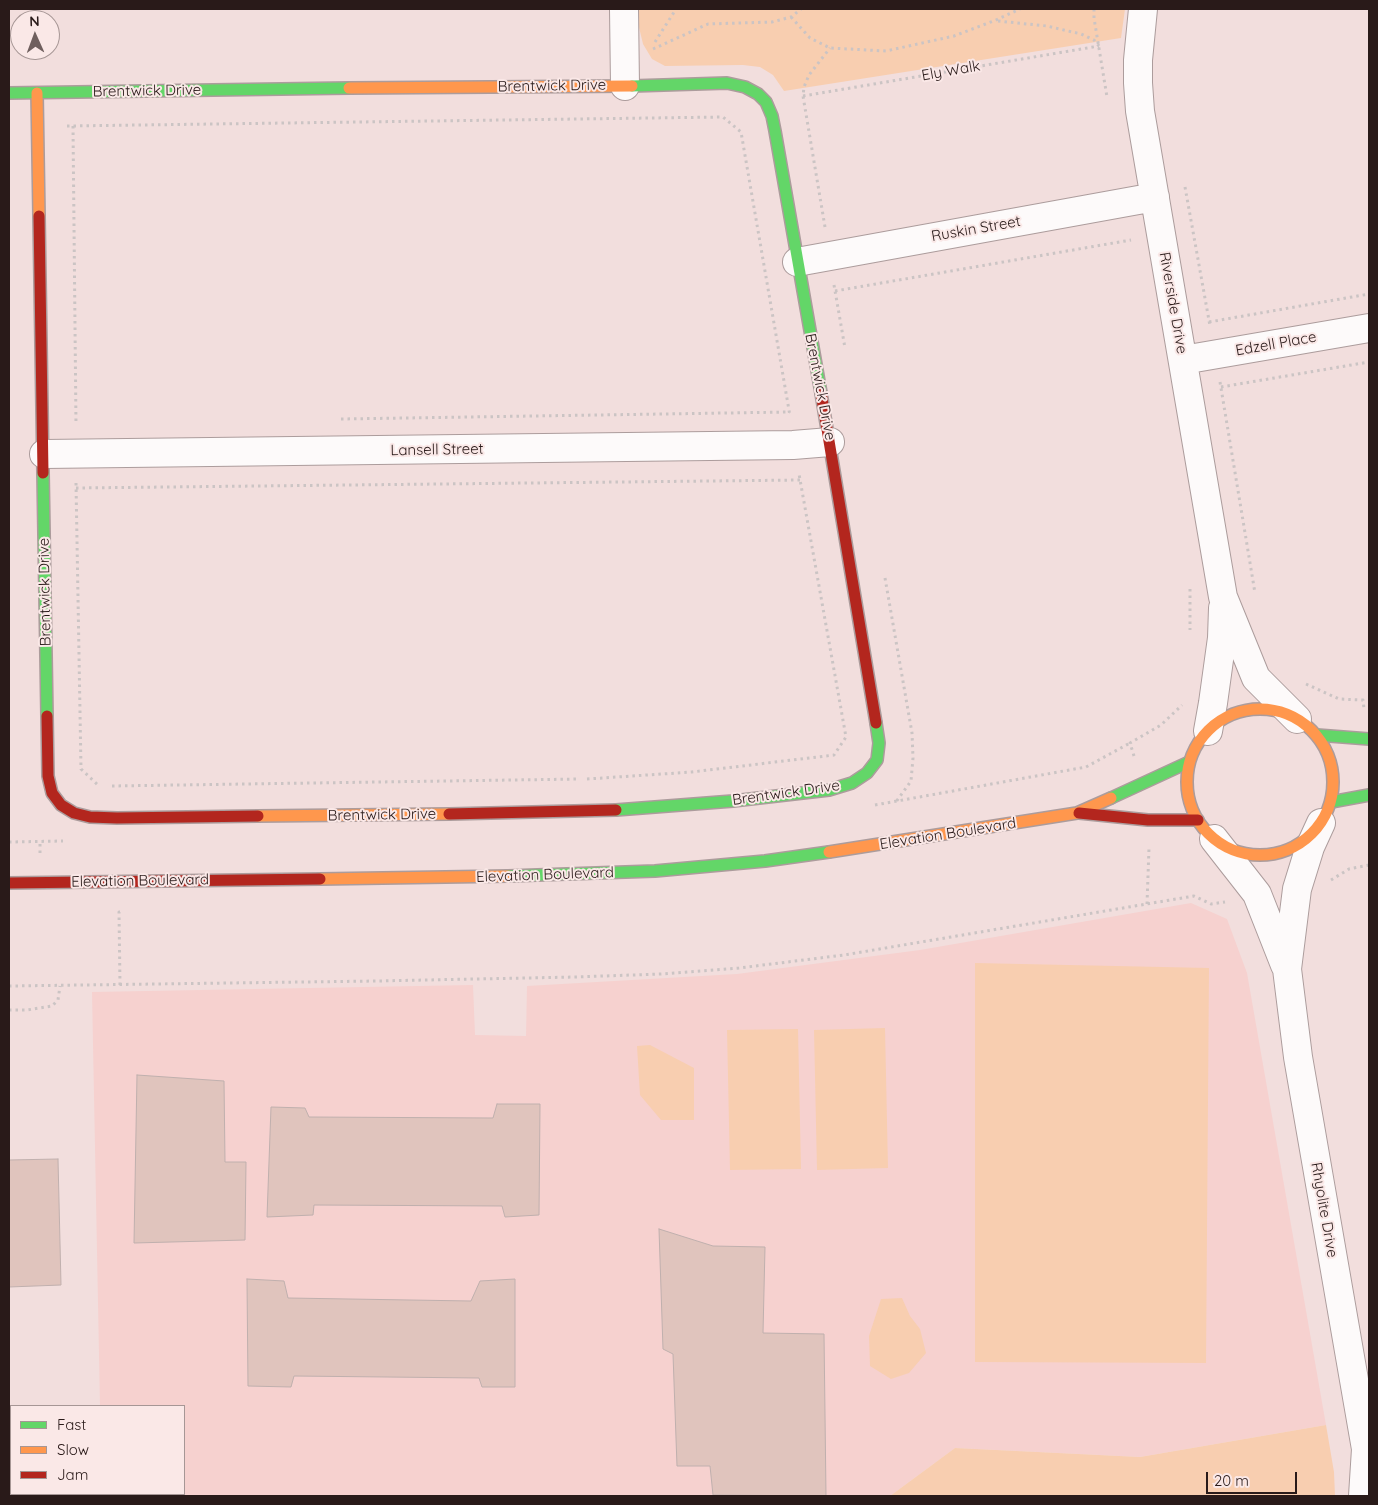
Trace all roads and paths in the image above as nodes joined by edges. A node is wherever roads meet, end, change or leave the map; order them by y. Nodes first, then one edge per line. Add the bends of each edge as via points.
1 (624, 9) edge
2 (676, 9) edge
3 (801, 9) edge
4 (1020, 9) edge
5 (1094, 9) edge
6 (1144, 9) edge
7 (791, 17) junction
8 (996, 20) junction
9 (1099, 46) junction
10 (830, 48) junction
11 (625, 86) junction
12 (9, 93) edge
13 (37, 93) junction
14 (1155, 197) junction
15 (1131, 240) dead end
16 (796, 262) junction
17 (835, 291) dead end
18 (1369, 294) edge
19 (1209, 322) dead end
20 (1369, 328) edge
21 (1183, 360) junction
22 (1369, 362) edge
23 (1220, 387) dead end
24 (790, 412) dead end
25 (334, 419) dead end
26 (76, 422) dead end
27 (86, 422) dead end
28 (830, 442) junction
29 (44, 454) junction
30 (800, 480) dead end
31 (76, 488) dead end
32 (1223, 597) junction
33 (1363, 700) dead end
34 (1369, 700) edge
35 (1307, 727) junction
36 (1208, 731) junction
37 (1369, 739) edge
38 (1190, 762) junction
39 (1369, 795) edge
40 (1326, 812) junction
41 (1077, 813) junction
42 (1206, 830) junction
43 (40, 841) dead end
44 (34, 853) dead end
45 (1369, 865) edge
46 (9, 882) edge
47 (1297, 889) junction
48 (1257, 894) junction
49 (127, 911) dead end
50 (1287, 969) junction
51 (60, 985) junction
52 (120, 985) junction
53 (9, 986) edge
54 (9, 1010) edge
55 (1368, 1453) edge
56 (1363, 1496) edge

1 - 11 street
2 - 7 path via 648,52 708,24 772,22
3 - 7 path
4 - 8 path
5 - 9 path
6 - 14 street, Riverside Drive via 1138,84
7 - 10 path via 810,38
8 - 9 path via 1081,34
8 - 10 path via 954,36 886,51
9 - 10 path, Ely Walk via 803,96 809,75
11 - 13 street, Brentwick Drive
11 - 16 street, Brentwick Drive via 727,83 745,87 766,102 772,116
12 - 13 street, Brentwick Drive
13 - 29 street, Brentwick Drive
14 - 16 street, Ruskin Street
14 - 21 street, Riverside Drive
15 - 17 path
16 - 28 street, Brentwick Drive
18 - 19 path
20 - 21 street, Edzell Place
21 - 32 street, Riverside Drive
22 - 23 path
24 - 25 path
26 - 27 path
28 - 29 street, Lansell Street
28 - 29 street, Brentwick Drive via 879,743 876,760 867,772 852,783 829,790 733,802 534,813 117,818 90,817 60,805 52,794 48,776
30 - 31 path
32 - 35 street, Riverside Drive via 1256,678
32 - 36 street, Riverside Drive via 1222,638
33 - 34 path
35 - 36 street via 1274,710 1250,710 1227,717
35 - 37 street
35 - 40 street via 1328,755 1334,778
36 - 38 street via 1196,746
38 - 41 street, Elevation Boulevard
38 - 42 street via 1187,782 1190,802
39 - 40 street
40 - 42 street via 1304,840 1282,851 1258,855 1235,850
40 - 47 street, Rhyolite Drive via 1310,847
41 - 42 street, Elevation Boulevard
41 - 46 street, Elevation Boulevard via 775,860 655,871 376,879
42 - 48 street, Rhyolite Drive
43 - 44 path via 40,853
45 - 47 path via 1349,869 1325,884
47 - 50 street, Rhyolite Drive
48 - 50 street, Rhyolite Drive
48 - 52 path via 1211,904 1194,896 844,955 739,968 575,977
49 - 52 path via 119,912
50 - 55 street, Rhyolite Drive via 1298,1057
51 - 52 path
51 - 53 path
51 - 54 path via 58,1000 52,1006
55 - 56 street, Rhyolite Drive

